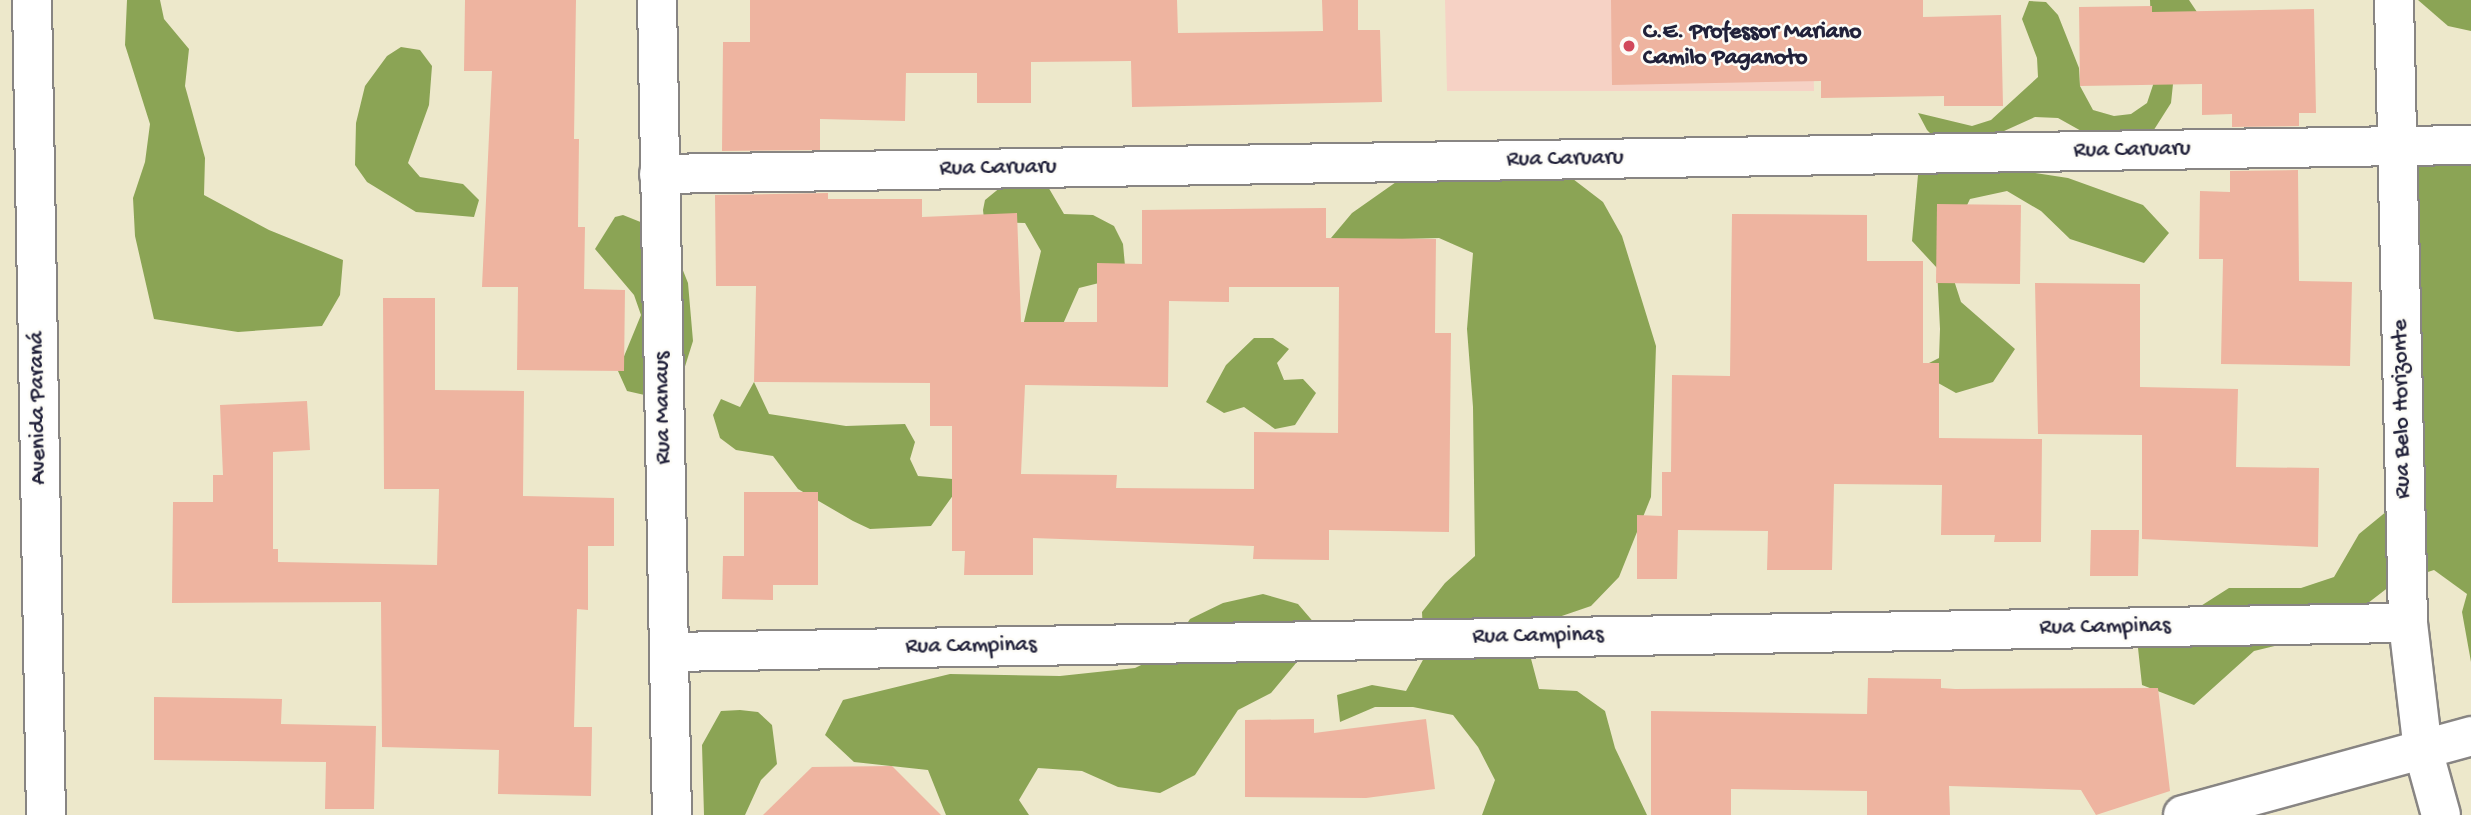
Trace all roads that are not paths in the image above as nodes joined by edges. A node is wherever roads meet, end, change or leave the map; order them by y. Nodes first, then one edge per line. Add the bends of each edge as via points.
1 (32, 0) edge
2 (657, 0) edge
3 (2394, 0) edge
4 (2471, 145) edge
5 (2397, 147) junction
6 (659, 174) junction
7 (2408, 623) junction
8 (669, 652) junction
9 (2471, 736) edge
10 (2423, 750) junction
11 (46, 815) edge
12 (673, 815) edge
13 (2183, 815) edge
14 (2441, 815) edge

1 - 11 street, Avenida Paraná
2 - 6 street, Rua Manaus
3 - 5 street, Rua Belo Horizonte
4 - 5 street, Rua Caruaru
5 - 6 street, Rua Caruaru
5 - 7 street, Rua Belo Horizonte
6 - 8 street, Rua Manaus
7 - 8 street, Rua Campinas
7 - 10 street, Rua Belo Horizonte
8 - 12 street, Rua Manaus
9 - 10 street
10 - 13 street
10 - 14 street, Rua Belo Horizonte

